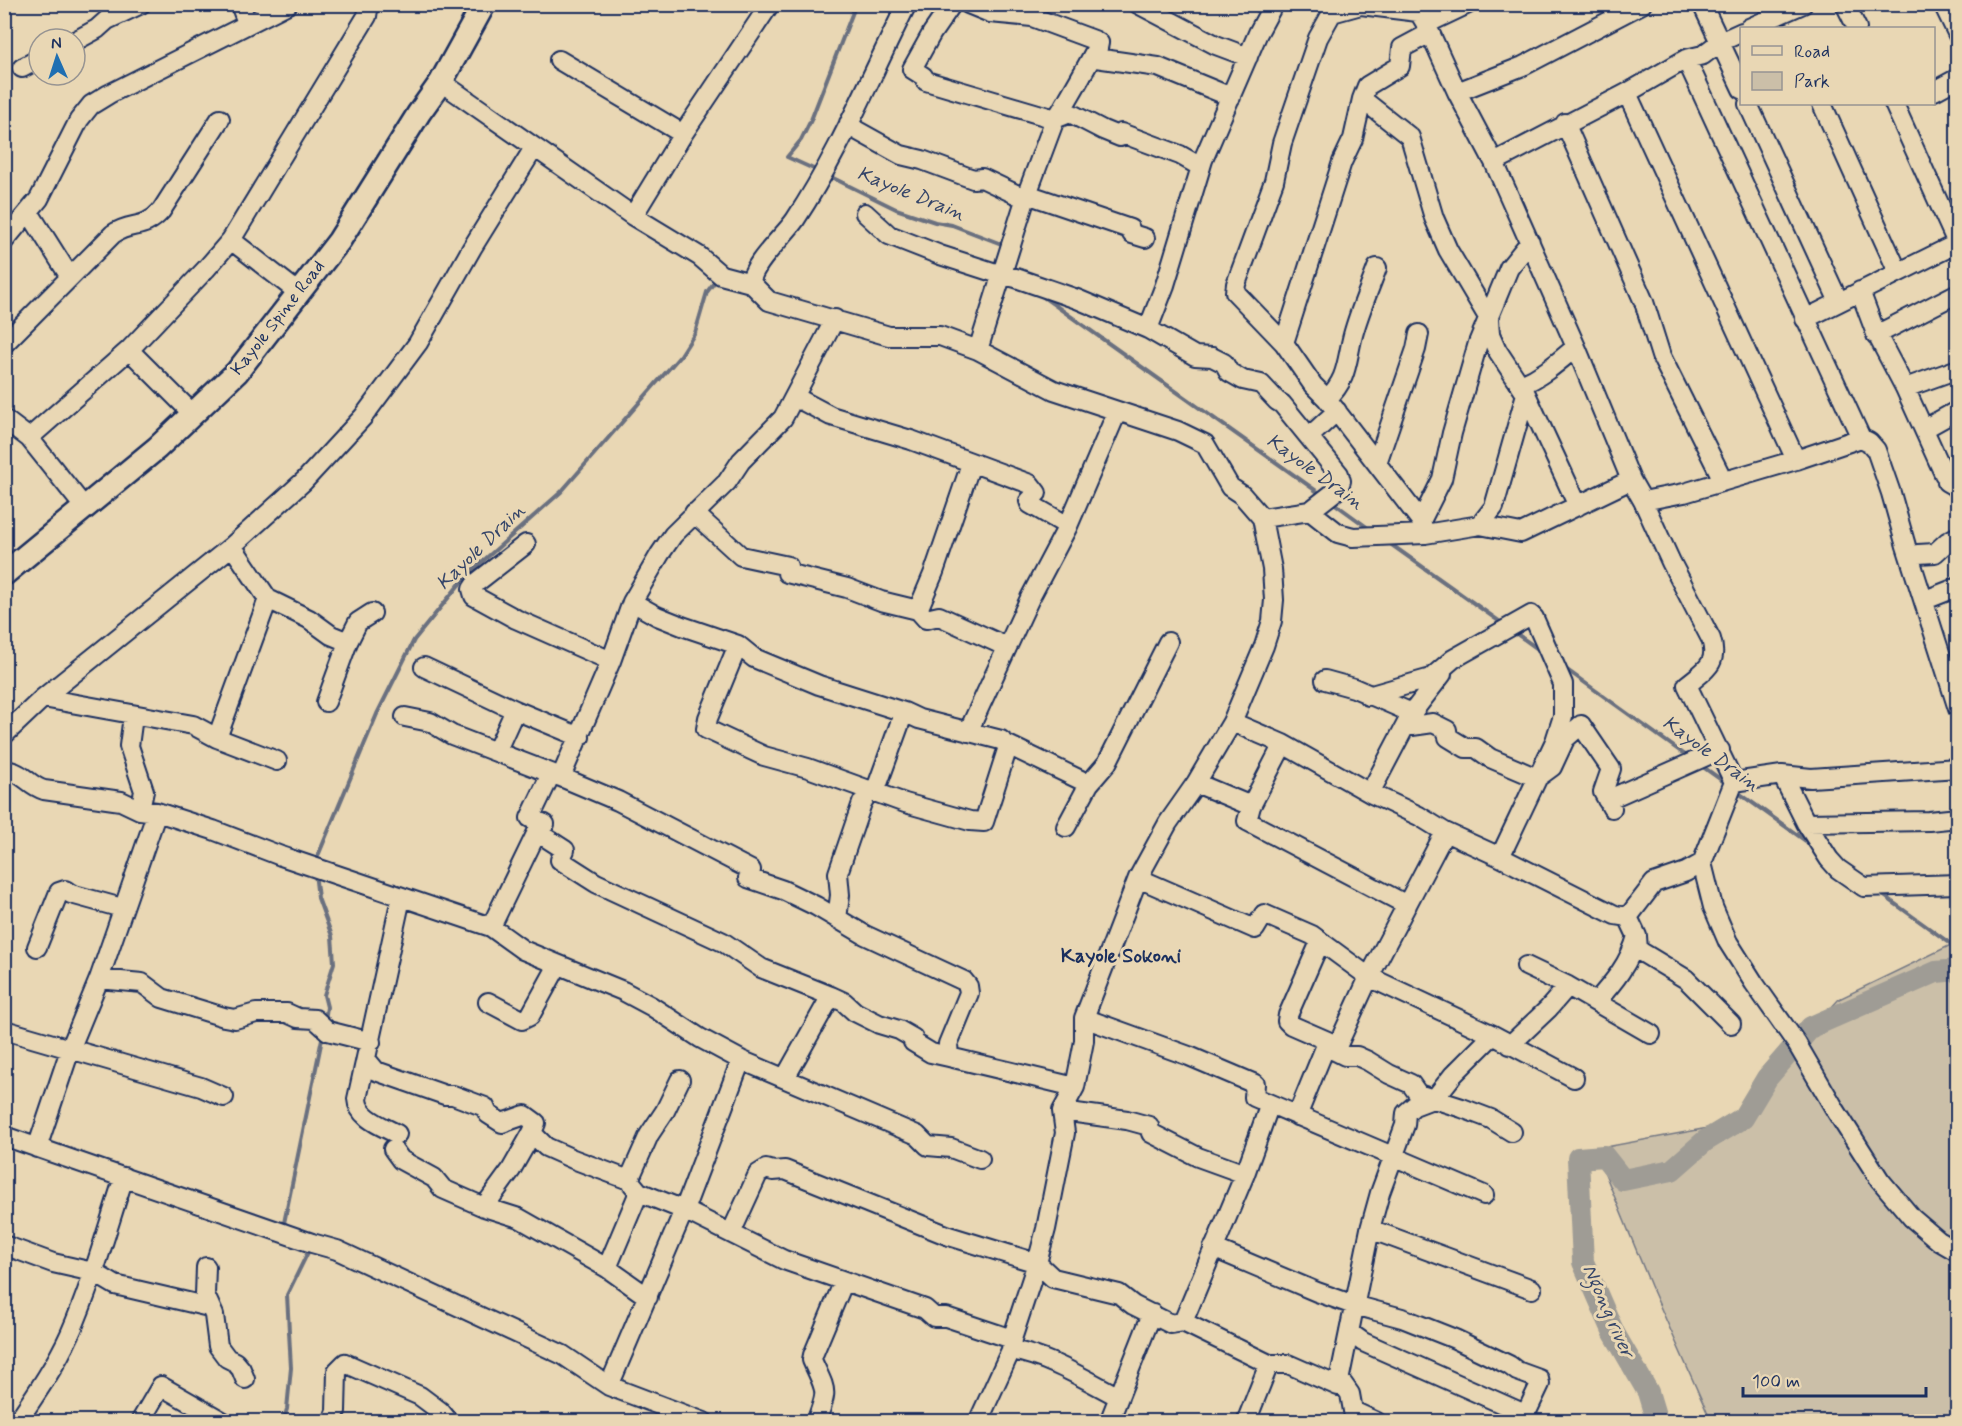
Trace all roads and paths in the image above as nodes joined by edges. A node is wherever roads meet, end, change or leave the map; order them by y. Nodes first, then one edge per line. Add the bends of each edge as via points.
1 (141, 4) edge
2 (240, 4) edge
3 (288, 4) edge
4 (484, 4) edge
5 (907, 4) edge
6 (966, 4) edge
7 (1138, 4) edge
8 (1268, 4) edge
9 (1468, 4) edge
10 (1642, 4) edge
11 (1702, 4) edge
12 (1803, 4) edge
13 (1845, 4) edge
14 (1942, 4) edge
15 (369, 5) edge
16 (768, 5) edge
17 (952, 5) edge
18 (1422, 18) edge
19 (1784, 21) edge
20 (247, 23) junction
21 (1754, 27) edge
22 (1856, 27) edge
23 (1740, 33) edge
24 (87, 34) edge
25 (1958, 34) edge
26 (1720, 42) junction
27 (1098, 43) junction
28 (1248, 57) junction
29 (1686, 59) junction
30 (559, 60) dead end
31 (27, 65) edge
32 (22, 68) dead end
33 (1958, 78) edge
34 (441, 82) junction
35 (1740, 84) edge
36 (1935, 90) edge
37 (1457, 92) junction
38 (1627, 93) junction
39 (1231, 97) junction
40 (1362, 99) junction
41 (1748, 105) edge
42 (1822, 105) edge
43 (1894, 105) edge
44 (220, 118) dead end
45 (1055, 119) junction
46 (849, 123) junction
47 (1565, 123) junction
48 (683, 134) junction
49 (534, 148) junction
50 (1494, 162) junction
51 (1201, 167) junction
52 (1028, 194) junction
53 (29, 212) junction
54 (865, 213) dead end
55 (633, 216) junction
56 (1145, 238) dead end
57 (231, 240) junction
58 (4, 241) edge
59 (1530, 242) junction
60 (1957, 243) edge
61 (1377, 268) dead end
62 (1898, 272) junction
63 (1002, 275) junction
64 (70, 277) junction
65 (750, 283) junction
66 (1860, 291) junction
67 (299, 293) junction
68 (1958, 293) edge
69 (1839, 302) junction
70 (835, 319) junction
71 (1489, 319) junction
72 (1805, 319) junction
73 (1148, 329) junction
74 (1419, 334) dead end
75 (1876, 335) junction
76 (1284, 343) junction
77 (4, 344) edge
78 (1576, 347) junction
79 (129, 350) junction
80 (978, 350) junction
81 (1958, 369) edge
82 (1905, 388) junction
83 (1523, 389) junction
84 (795, 397) junction
85 (1332, 405) junction
86 (1958, 410) edge
87 (1117, 412) junction
88 (193, 414) junction
89 (4, 419) edge
90 (1924, 429) junction
91 (1310, 436) junction
92 (29, 438) junction
93 (1861, 438) junction
94 (1796, 460) junction
95 (1377, 463) junction
96 (971, 464) junction
97 (1631, 480) junction
98 (1723, 480) junction
99 (1958, 485) edge
100 (1643, 501) junction
101 (1578, 506) junction
102 (84, 507) junction
103 (1310, 511) junction
104 (694, 513) junction
105 (1262, 518) junction
106 (1068, 525) junction
107 (1480, 525) junction
108 (1423, 527) junction
109 (1958, 536) edge
110 (526, 544) dead end
111 (232, 546) junction
112 (1910, 558) junction
113 (4, 574) edge
114 (1958, 587) edge
115 (268, 599) junction
116 (1925, 600) junction
117 (632, 602) junction
118 (918, 610) junction
119 (372, 613) dead end
120 (348, 642) junction
121 (1168, 642) dead end
122 (738, 645) junction
123 (1007, 647) junction
124 (1453, 659) junction
125 (611, 661) junction
126 (424, 667) dead end
127 (1325, 680) dead end
128 (1953, 682) edge
129 (1368, 696) junction
130 (43, 698) junction
131 (326, 702) dead end
132 (1958, 709) edge
133 (514, 710) junction
134 (904, 712) junction
135 (1412, 713) junction
136 (133, 716) junction
137 (405, 717) dead end
138 (1232, 722) junction
139 (968, 732) junction
140 (4, 735) edge
141 (580, 737) junction
142 (217, 738) junction
143 (1006, 744) junction
144 (1283, 744) junction
145 (1720, 750) junction
146 (496, 752) junction
147 (1958, 756) edge
148 (276, 761) dead end
149 (1958, 768) edge
150 (4, 771) edge
151 (1788, 775) junction
152 (556, 776) junction
153 (1537, 778) junction
154 (1734, 782) junction
155 (1196, 783) junction
156 (1089, 784) junction
157 (872, 792) junction
158 (1370, 793) junction
159 (1251, 806) junction
160 (148, 811) junction
161 (1958, 818) edge
162 (1806, 823) junction
163 (545, 824) dead end
164 (1066, 827) dead end
165 (1445, 832) junction
166 (1500, 857) junction
167 (1702, 863) junction
168 (1138, 878) junction
169 (1958, 884) edge
170 (401, 898) junction
171 (1407, 905) junction
172 (122, 908) junction
173 (1628, 917) junction
174 (837, 920) junction
175 (491, 927) junction
176 (1637, 936) junction
177 (1320, 942) junction
178 (37, 947) dead end
179 (558, 964) junction
180 (1526, 966) dead end
181 (1369, 976) junction
182 (99, 979) junction
183 (1568, 986) junction
184 (831, 996) junction
185 (488, 1002) dead end
186 (1596, 1002) junction
187 (1084, 1018) junction
188 (1731, 1024) dead end
189 (8, 1031) dead end
190 (1651, 1034) dead end
191 (1492, 1035) junction
192 (1510, 1045) junction
193 (71, 1047) junction
194 (1336, 1048) junction
195 (369, 1051) junction
196 (949, 1057) junction
197 (741, 1060) junction
198 (785, 1078) junction
199 (1574, 1078) dead end
200 (680, 1080) dead end
201 (1076, 1087) junction
202 (224, 1097) dead end
203 (1435, 1098) junction
204 (1270, 1104) junction
205 (1062, 1111) junction
206 (1297, 1116) junction
207 (1512, 1132) dead end
208 (532, 1133) junction
209 (4, 1136) edge
210 (37, 1148) junction
211 (1393, 1157) junction
212 (980, 1159) dead end
213 (1245, 1174) junction
214 (124, 1177) junction
215 (634, 1186) junction
216 (1484, 1194) dead end
217 (484, 1207) junction
218 (684, 1210) junction
219 (1370, 1229) junction
220 (731, 1233) junction
221 (4, 1245) edge
222 (1213, 1248) junction
223 (1958, 1252) edge
224 (1037, 1263) junction
225 (206, 1267) dead end
226 (607, 1268) junction
227 (93, 1272) junction
228 (844, 1281) junction
229 (1532, 1289) dead end
230 (648, 1297) junction
231 (1354, 1305) junction
232 (209, 1307) junction
233 (1153, 1314) junction
234 (1183, 1322) junction
235 (1349, 1332) junction
236 (1012, 1344) junction
237 (1269, 1364) junction
238 (245, 1378) dead end
239 (609, 1386) junction
240 (1338, 1386) junction
241 (1119, 1397) junction
242 (1354, 1416) edge
243 (1523, 1418) edge
244 (703, 1421) edge
245 (17, 1422) edge
246 (140, 1422) edge
247 (224, 1422) edge
248 (332, 1422) edge
249 (449, 1422) edge
250 (816, 1422) edge
251 (978, 1422) edge
252 (1109, 1422) edge
253 (1246, 1422) edge
254 (1377, 1422) edge

1 - 24 street via 106,20
2 - 20 street
3 - 20 street
4 - 34 main road, Kayole Spine Road
5 - 46 street
6 - 17 street
6 - 27 street via 990,14 1032,17
7 - 28 street via 1216,45
8 - 28 street via 1272,7
9 - 18 street
10 - 37 street via 1523,66
11 - 26 street
12 - 19 street
13 - 22 street
14 - 25 street
15 - 57 street via 367,15
16 - 48 street
17 - 45 street via 912,69 926,81
18 - 37 street
18 - 40 street via 1402,48 1400,66 1367,86
18 - 76 street via 1361,5 1332,13 1318,38 1282,143 1274,181 1236,284 1236,292
19 - 21 street
20 - 53 street via 92,105 79,120 49,182
23 - 26 street
26 - 29 street via 1703,55
26 - 35 street
27 - 39 street via 1096,58 1158,67
27 - 45 street
28 - 39 street
29 - 38 street
29 - 72 street
30 - 48 street
31 - 32 street
33 - 36 street
34 - 49 street
34 - 67 main road, Kayole Spine Road via 339,241
37 - 50 street
38 - 47 street
38 - 94 street
39 - 51 street
40 - 71 street via 1410,137 1443,240
40 - 76 street via 1353,139 1342,162
41 - 69 street
42 - 62 street
43 - 60 street
44 - 64 street via 154,219 113,234
45 - 51 street via 1070,113 1103,130 1180,155
45 - 52 street
46 - 52 street via 902,155 973,179 982,178 1024,198
46 - 65 street via 794,221 759,265
47 - 50 street
47 - 98 street via 1644,302 1660,356
48 - 55 street
49 - 55 street
49 - 111 street via 418,343 390,382 304,481
50 - 59 street
51 - 73 street
52 - 56 street via 1115,223
52 - 63 street
53 - 58 street
53 - 64 street
54 - 63 street via 889,235
55 - 65 street via 699,256 721,275
57 - 67 street
57 - 79 street
59 - 71 street via 1509,268
59 - 78 street
60 - 62 street
61 - 85 street via 1353,334 1346,372
62 - 66 street
63 - 73 street via 1077,299
63 - 80 street
64 - 77 street
65 - 70 street via 769,301
66 - 69 street
66 - 75 street
67 - 88 main road, Kayole Spine Road via 237,372
68 - 75 street
69 - 72 street
70 - 80 street via 890,336 940,336
70 - 84 street
71 - 83 street via 1497,350
71 - 108 street via 1452,433 1442,479
72 - 93 street
73 - 91 street via 1195,356 1212,357 1224,363 1229,372 1243,380 1261,384
74 - 95 street
75 - 82 street
76 - 85 street via 1313,386
78 - 83 street
78 - 97 street
79 - 88 street
79 - 92 street
80 - 87 street via 1054,390
81 - 82 street
82 - 90 street
83 - 101 street
83 - 107 street via 1494,507
84 - 96 street via 831,416 911,440
84 - 104 street via 783,417 741,461 727,482
85 - 91 street
85 - 95 street
86 - 90 street
87 - 105 street via 1205,444 1230,487
87 - 106 street
88 - 102 main road, Kayole Spine Road
89 - 92 street
90 - 99 street via 1947,483
91 - 103 street via 1341,481
92 - 102 street
93 - 94 street
93 - 112 street via 1876,450
94 - 98 street
95 - 108 street
96 - 106 street via 1030,484 1037,493 1030,504
96 - 118 street
97 - 100 street
97 - 101 street
98 - 100 street
100 - 145 street via 1714,650 1714,658 1687,685
101 - 107 street via 1521,533
102 - 113 main road, Kayole Spine Road
103 - 105 street
103 - 108 street via 1338,533 1353,537
104 - 117 street via 673,535
104 - 118 street via 741,556 788,566 786,573
105 - 138 street via 1272,569 1272,621
106 - 123 street
107 - 108 street
109 - 112 street via 1935,553
110 - 125 street via 476,583 472,589 474,596
111 - 115 street
111 - 130 street
112 - 116 street
114 - 116 street
115 - 120 street
115 - 142 street
116 - 128 street
117 - 122 street via 674,623
117 - 125 street
118 - 123 street via 926,619 939,616
119 - 120 street via 358,622
120 - 131 street
121 - 156 street via 1107,763
122 - 134 street via 754,658 819,686
122 - 157 street via 706,729 764,756
123 - 139 street
124 - 129 street via 1431,678
124 - 135 street
124 - 153 street via 1531,615 1534,618 1563,684 1563,716
125 - 141 street
126 - 133 street
127 - 129 street
128 - 132 street
129 - 135 street
130 - 136 street
130 - 140 street
133 - 141 street
133 - 146 street
134 - 139 street
134 - 157 street
135 - 153 street via 1412,726 1433,723 1447,730 1448,737 1456,743 1476,748
135 - 158 street
136 - 142 street via 193,725
136 - 160 street via 129,746
137 - 146 street via 430,722
138 - 144 street
138 - 155 street
139 - 143 street
141 - 152 street
142 - 148 street
143 - 156 street
143 - 157 street via 984,822
144 - 158 street
144 - 159 street
145 - 153 street via 1609,804 1603,792 1611,769 1581,725 1565,739 1552,767
145 - 154 street
146 - 152 street
147 - 151 street via 1810,766
149 - 151 street
150 - 160 street via 25,777 32,787 121,801
151 - 154 street
151 - 162 street
152 - 163 street via 530,818
152 - 174 street via 686,835 751,870 748,878 783,890
153 - 166 street
154 - 167 street
155 - 159 street
155 - 168 street via 1168,823
156 - 164 street
157 - 174 street via 862,803 838,873
158 - 165 street
159 - 171 street via 1247,821
160 - 170 street via 213,830
160 - 172 street
161 - 162 street
162 - 169 street via 1838,869 1864,887
165 - 166 street
165 - 171 street
166 - 173 street via 1615,915
167 - 173 street via 1654,883
167 - 223 street via 1713,907 1728,942 1797,1044 1880,1180 1912,1218
168 - 177 street via 1255,929 1264,914
168 - 187 street
170 - 175 street
170 - 195 street
171 - 181 street
172 - 178 street via 65,890 59,892
172 - 182 street
173 - 176 street
174 - 196 street via 966,983 969,993 948,1044
175 - 179 street via 523,950
175 - 184 street via 537,831 565,850 560,860 596,883 706,934 761,968
176 - 186 street via 1615,981
176 - 188 street via 1638,950 1686,979
177 - 181 street
177 - 194 street via 1287,1021
179 - 185 street via 526,1019
179 - 197 street via 632,996
180 - 183 street
181 - 191 street
181 - 194 street
182 - 193 street
182 - 195 street via 142,983 162,998 235,1019 256,1013 288,1013 322,1025
183 - 186 street
183 - 192 street
184 - 196 street via 871,1020 913,1038 913,1042 931,1053
184 - 198 street
186 - 190 street
187 - 201 street
187 - 204 street via 1255,1084 1254,1097
189 - 193 street
191 - 192 street
191 - 203 street
192 - 199 street
193 - 202 street
193 - 210 street
194 - 203 street via 1345,1056 1357,1056 1411,1084 1418,1094
194 - 206 street via 1324,1050
195 - 208 street via 376,1071 485,1107 488,1114 502,1123 525,1115 536,1123
195 - 217 street via 357,1099 362,1113 395,1142 401,1160 434,1178 443,1189
196 - 201 street
197 - 198 street
197 - 218 street
198 - 212 street via 917,1135 928,1146 951,1148
200 - 215 street via 649,1135
201 - 205 street
203 - 207 street via 1491,1119
203 - 211 street via 1406,1113
204 - 206 street
204 - 213 street
205 - 213 street via 1149,1126 1150,1133
205 - 224 street via 1065,1133
206 - 211 street
208 - 215 street via 546,1147
208 - 217 street
209 - 210 street
210 - 214 street
211 - 216 street
211 - 219 street
213 - 222 street
214 - 227 street
214 - 239 street via 337,1250 563,1355
215 - 218 street
215 - 226 street
217 - 226 street via 519,1218
218 - 220 street
218 - 230 street
219 - 229 street
219 - 231 street
220 - 224 street via 758,1174 766,1169 785,1170 949,1236
220 - 228 street via 783,1260
221 - 227 street
222 - 231 street
222 - 234 street
224 - 233 street via 1053,1278 1119,1294
224 - 236 street
225 - 232 street via 204,1289
226 - 230 street
227 - 232 street via 115,1285
227 - 245 street via 69,1335
228 - 236 street
228 - 250 street via 812,1360 825,1388
230 - 239 street
231 - 235 street
231 - 243 street via 1455,1339 1539,1379
232 - 238 street via 214,1315 218,1346
233 - 234 street via 1171,1323
233 - 241 street
234 - 237 street
235 - 240 street
235 - 243 street
236 - 241 street
236 - 251 street
237 - 240 street via 1288,1364
237 - 253 street
239 - 244 street
240 - 242 street via 1347,1388
241 - 252 street
242 - 254 street
246 - 247 street via 161,1386
248 - 249 street via 338,1371 348,1363 420,1396

